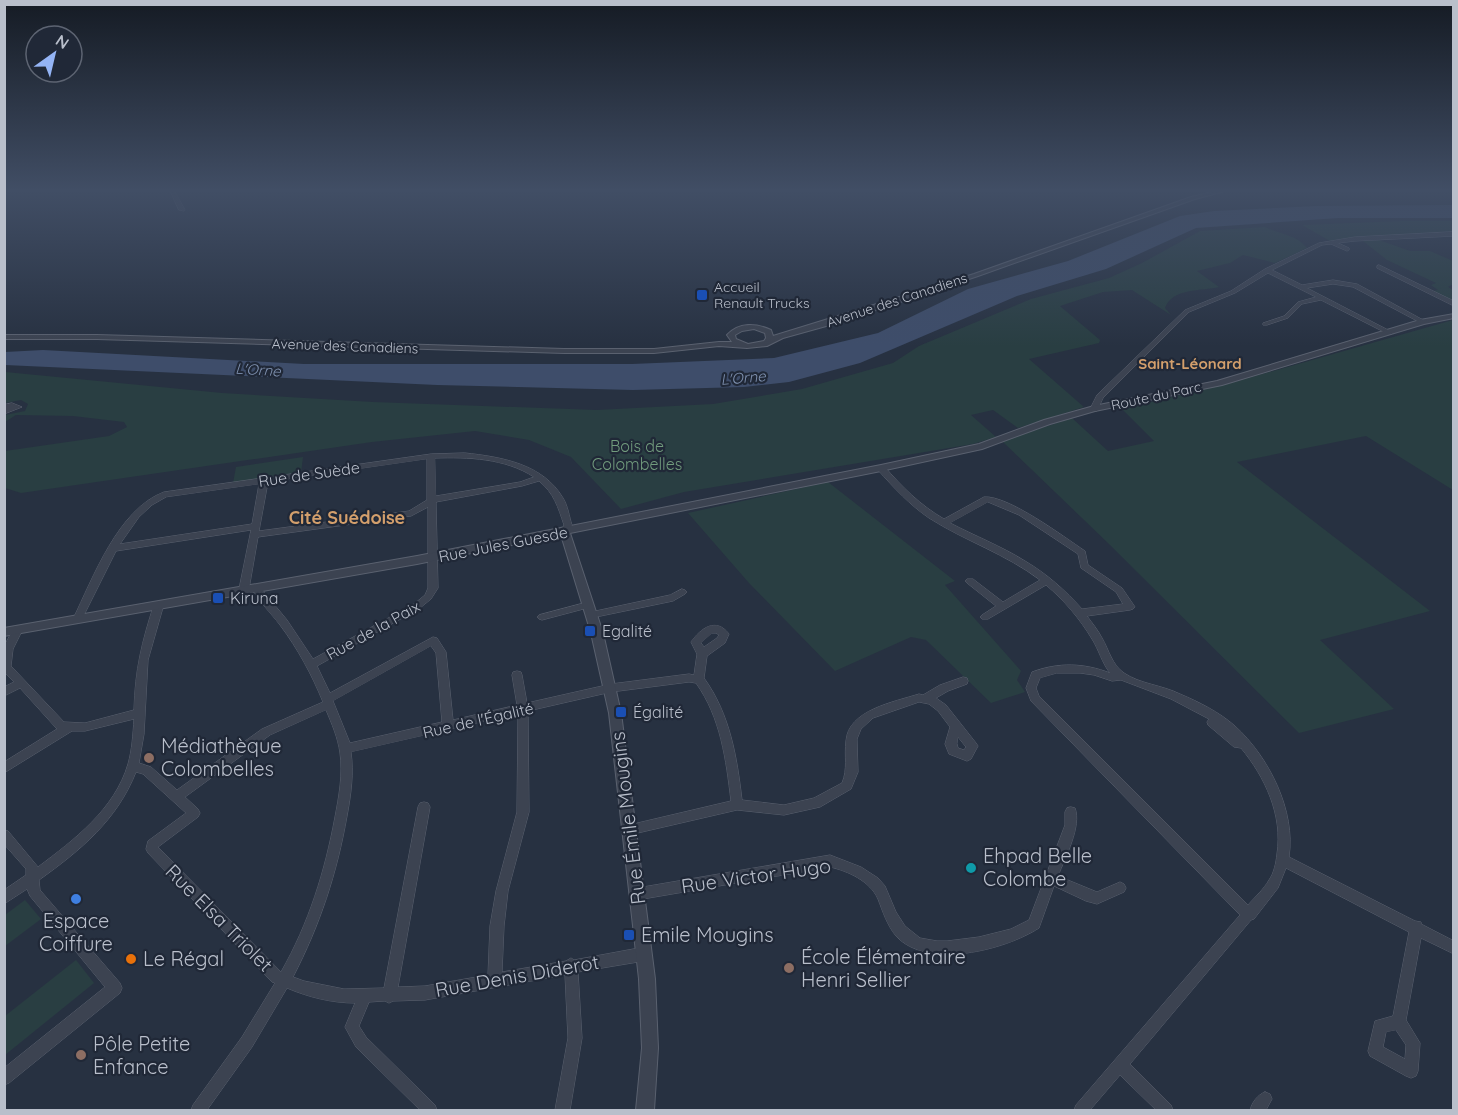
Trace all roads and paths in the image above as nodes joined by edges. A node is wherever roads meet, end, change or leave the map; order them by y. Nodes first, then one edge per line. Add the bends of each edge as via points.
1 (1069, 242) edge
2 (1331, 242) joint
3 (1347, 249) dead end
4 (1379, 267) dead end
5 (1267, 270) junction
6 (1302, 287) junction
7 (1321, 298) junction
8 (1454, 304) edge
9 (1454, 316) edge
10 (1423, 322) junction
11 (1265, 324) dead end
12 (806, 328) junction
13 (764, 329) junction
14 (1390, 333) junction
15 (731, 335) junction
16 (4, 338) edge
17 (768, 341) junction
18 (741, 345) junction
19 (685, 348) junction
20 (1094, 410) junction
21 (997, 440) joint
22 (431, 456) junction
23 (880, 468) junction
24 (539, 478) junction
25 (264, 481) junction
26 (429, 505) junction
27 (943, 523) junction
28 (255, 531) junction
29 (565, 532) junction
30 (114, 548) junction
31 (431, 558) junction
32 (1047, 580) junction
33 (970, 581) dead end
34 (257, 588) junction
35 (244, 589) junction
36 (682, 592) dead end
37 (159, 604) junction
38 (1001, 605) junction
39 (589, 610) junction
40 (1079, 613) junction
41 (542, 617) dead end
42 (985, 617) dead end
43 (78, 619) junction
44 (18, 629) junction
45 (4, 632) edge
46 (702, 654) dead end
47 (1108, 659) junction
48 (312, 664) junction
49 (1095, 671) junction
50 (517, 675) dead end
51 (1122, 676) junction
52 (699, 679) junction
53 (963, 681) dead end
54 (20, 684) junction
55 (611, 688) junction
56 (4, 692) edge
57 (926, 699) junction
58 (328, 702) junction
59 (522, 709) junction
60 (140, 713) junction
61 (448, 726) junction
62 (956, 726) dead end
63 (68, 728) junction
64 (345, 749) junction
65 (133, 766) junction
66 (4, 768) edge
67 (177, 797) junction
68 (737, 806) junction
69 (424, 807) dead end
70 (1071, 812) dead end
71 (629, 830) junction
72 (4, 835) edge
73 (1284, 861) junction
74 (33, 877) junction
75 (1052, 879) junction
76 (1120, 888) dead end
77 (637, 894) junction
78 (4, 898) edge
79 (1249, 915) junction
80 (1416, 927) junction
81 (1454, 948) edge
82 (644, 954) junction
83 (572, 965) junction
84 (495, 979) junction
85 (285, 981) junction
86 (389, 996) junction
87 (364, 997) junction
88 (1399, 1022) dead end
89 (1120, 1066) junction
90 (4, 1078) edge
91 (198, 1110) edge
92 (430, 1110) edge
93 (563, 1110) edge
94 (645, 1110) edge
95 (1081, 1110) edge
96 (1166, 1110) edge

1 - 12 street, Avenue des Canadiens
2 - 3 street
2 - 5 street
4 - 8 street
5 - 6 street
5 - 20 street via 1233,292 1186,310 1100,397
6 - 7 street
6 - 10 street via 1333,282 1355,285
7 - 11 street via 1300,303 1286,317
7 - 14 street
9 - 10 street, Route du Parc
10 - 14 street, Route du Parc
12 - 13 street, Avenue des Canadiens
12 - 17 street, Avenue des Canadiens
13 - 15 street, Avenue des Canadiens via 745,327
13 - 17 street via 770,335
14 - 20 street, Route du Parc via 1219,383
15 - 18 street
15 - 19 street, Avenue des Canadiens
16 - 19 street, Avenue des Canadiens via 564,351
17 - 18 street, Avenue des Canadiens
18 - 19 street, Avenue des Canadiens
20 - 21 street, Route du Parc
21 - 23 street, Rue Jules Guesde
22 - 24 street, Rue de Suède via 492,458
22 - 25 street, Rue de Suède
22 - 26 street
23 - 27 street via 900,491
23 - 29 street, Rue Jules Guesde
24 - 26 street via 435,499
24 - 29 street, Rue de Suède via 560,498 568,525
25 - 28 street
25 - 30 street, Rue de Suède via 151,500
26 - 28 street via 411,513
26 - 31 street
27 - 32 street via 997,548
27 - 40 street via 987,499 1022,513 1082,553 1084,566 1119,590 1130,607
28 - 30 street
28 - 35 street
29 - 31 street, Rue Jules Guesde
29 - 39 street, Rue Émile Mougins
30 - 43 street, Rue de Suède
31 - 34 street, Rue Jules Guesde
31 - 48 street, Rue de la Paix via 433,588 428,597
32 - 38 street
32 - 40 street
33 - 38 street
34 - 35 street, Rue Jules Guesde
34 - 48 street via 292,630
35 - 37 street, Rue Jules Guesde
36 - 39 street via 673,597
37 - 43 street, Rue Jules Guesde
37 - 60 street via 143,659
38 - 42 street
39 - 41 street
39 - 55 street, Rue Émile Mougins
40 - 47 street
43 - 44 street, Rue Jules Guesde
44 - 45 street, Rue Jules Guesde
44 - 54 street via 8,649 6,667
46 - 52 street
47 - 49 street
47 - 51 street
48 - 58 street
49 - 51 street via 1116,678
49 - 79 street via 1043,671 1036,675 1031,688 1035,698
50 - 59 street
51 - 73 street via 1173,694 1198,708 1248,751 1279,806 1286,840
52 - 55 street, Rue de l'Égalité
52 - 68 street via 726,740
53 - 57 street
54 - 56 street
54 - 63 street via 61,726
55 - 59 street, Rue de l'Égalité
55 - 71 street, Rue Émile Mougins
57 - 62 street via 942,708
57 - 68 street via 902,702 857,726 851,738 852,772 847,786 836,794 784,810
58 - 61 street via 433,641 441,652
58 - 64 street
58 - 67 street via 266,732
59 - 61 street, Rue de l'Égalité
59 - 84 street via 523,812 496,926
60 - 63 street
60 - 65 street
61 - 64 street, Rue de l'Égalité
63 - 66 street
64 - 85 street via 338,846 307,937
65 - 67 street via 147,770
65 - 74 street via 109,809 79,840
67 - 85 street, Rue Elsa Triolet via 194,813 152,845 155,853 269,970
68 - 71 street
69 - 86 street
70 - 75 street, Rue Victor Hugo via 1071,825
71 - 77 street, Rue Émile Mougins
72 - 74 street via 32,867
73 - 79 street via 1274,884
73 - 80 street
74 - 78 street
74 - 90 street via 34,892 115,987
75 - 76 street via 1097,898
75 - 77 street, Rue Victor Hugo via 1034,924 1021,934 939,950 918,944 903,933 873,881 830,861
77 - 82 street, Rue Émile Mougins
79 - 89 street
80 - 81 street
80 - 88 street
82 - 83 street, Rue Denis Diderot
82 - 94 street, Rue Émile Mougins via 650,1022
83 - 84 street, Rue Denis Diderot
83 - 93 street via 574,1038
84 - 86 street, Rue Denis Diderot
85 - 87 street, Rue Denis Diderot via 336,995
85 - 91 street
86 - 87 street, Rue Denis Diderot
87 - 92 street via 352,1027 361,1042
89 - 95 street
89 - 96 street

